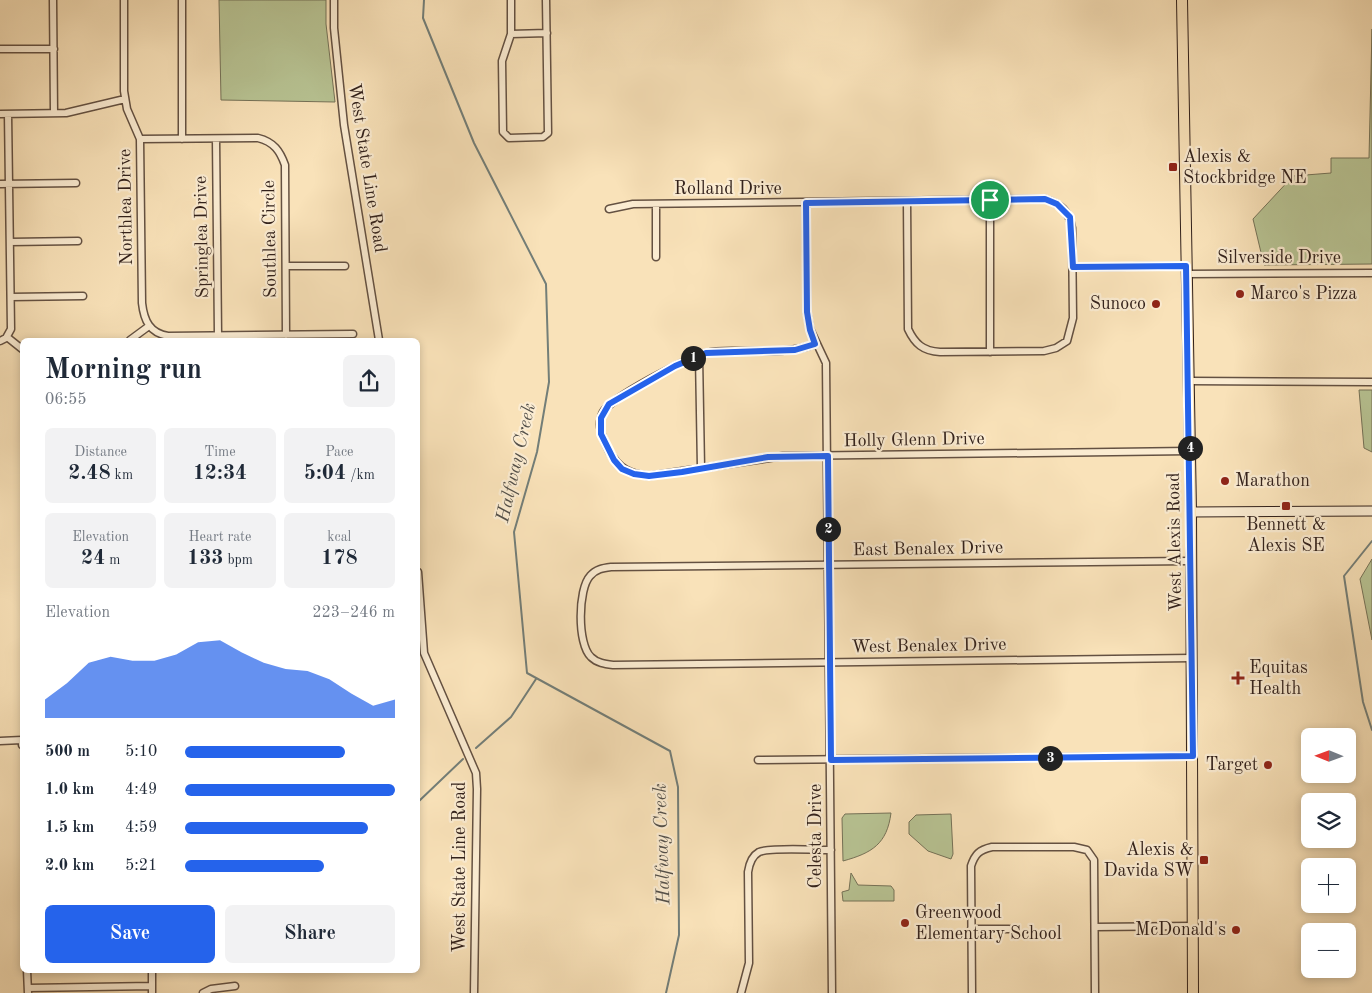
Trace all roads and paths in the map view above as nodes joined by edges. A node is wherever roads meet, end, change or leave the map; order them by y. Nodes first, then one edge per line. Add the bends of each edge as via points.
1 (53, 0) edge
2 (124, 0) edge
3 (182, 0) edge
4 (334, 0) edge
5 (511, 0) edge
6 (546, 0) edge
7 (1182, 0) edge
8 (547, 33) junction
9 (511, 34) junction
10 (0, 49) edge
11 (54, 49) junction
12 (125, 99) junction
13 (54, 113) junction
14 (0, 114) edge
15 (8, 114) junction
16 (140, 139) junction
17 (182, 139) junction
18 (216, 139) junction
19 (76, 183) dead end
20 (0, 184) edge
21 (9, 184) junction
22 (990, 200) junction
23 (907, 201) junction
24 (806, 203) junction
25 (656, 204) junction
26 (609, 209) dead end
27 (78, 241) dead end
28 (10, 242) junction
29 (656, 257) dead end
30 (286, 266) junction
31 (345, 266) dead end
32 (1073, 267) junction
33 (1186, 270) junction
34 (1372, 273) edge
35 (83, 296) dead end
36 (11, 297) junction
37 (149, 326) junction
38 (353, 334) dead end
39 (218, 335) junction
40 (286, 335) junction
41 (7, 337) junction
42 (133, 338) edge
43 (379, 338) edge
44 (0, 340) edge
45 (815, 344) junction
46 (20, 347) edge
47 (990, 352) junction
48 (699, 356) junction
49 (1189, 381) junction
50 (1372, 382) edge
51 (1190, 451) junction
52 (828, 456) junction
53 (701, 468) junction
54 (1372, 511) edge
55 (1191, 512) junction
56 (1191, 561) junction
57 (829, 565) junction
58 (420, 599) edge
59 (582, 616) joint
60 (1192, 658) junction
61 (830, 662) junction
62 (20, 740) edge
63 (0, 741) edge
64 (1193, 756) junction
65 (758, 760) dead end
66 (831, 760) junction
67 (831, 850) junction
68 (1193, 926) junction
69 (1095, 927) junction
70 (1008, 928) dead end
71 (972, 929) junction
72 (28, 973) edge
73 (152, 973) edge
74 (235, 986) dead end
75 (28, 990) edge
76 (152, 990) edge
77 (203, 993) edge
78 (474, 993) edge
79 (741, 993) edge
80 (832, 993) edge
81 (972, 993) edge
82 (1095, 993) edge
83 (1193, 993) edge

1 - 11 street
2 - 12 street, Northlea Drive
3 - 17 street
4 - 43 street, West State Line Road via 344,125
5 - 9 street
6 - 8 street
7 - 33 main road, West Alexis Road
8 - 9 street
8 - 9 street via 548,133 543,137 508,138 503,132 502,61
10 - 11 street
11 - 13 street
12 - 13 street
12 - 16 street, Northlea Drive
13 - 15 street
14 - 15 street
15 - 21 street
16 - 17 street
16 - 37 street, Northlea Drive via 142,303
17 - 18 street
18 - 30 street, Southlea Circle via 258,138 274,146 285,165
18 - 39 street, Springlea Drive
19 - 21 street
20 - 21 street
21 - 28 street
22 - 23 street, Rolland Drive
22 - 32 street, Rolland Drive via 1045,199 1057,204 1070,217
22 - 47 street
23 - 24 street, Rolland Drive
23 - 47 street via 908,329 913,339 931,351
24 - 25 street, Rolland Drive
24 - 45 street, Celesta Drive via 807,312
25 - 26 street, Rolland Drive
25 - 29 street
27 - 28 street
28 - 36 street
30 - 31 street
30 - 40 street, Southlea Circle
32 - 33 street, Silverside Drive
32 - 47 street via 1073,318 1067,341 1050,350
33 - 34 street, Silverside Drive
33 - 49 main road, West Alexis Road
35 - 36 street
36 - 41 street via 11,329
37 - 39 street via 154,332 168,336
37 - 42 street
38 - 40 street
39 - 40 street
41 - 44 street
41 - 46 street
45 - 48 street via 795,350 716,352
45 - 52 street, Celesta Drive via 826,364
48 - 53 street
48 - 53 street, Holly Glenn Drive via 609,404 601,418 601,434 614,460 622,469 634,474 649,476
49 - 50 street
49 - 51 main road, West Alexis Road
51 - 52 street, Holly Glenn Drive
51 - 55 main road, West Alexis Road
52 - 53 street, Holly Glenn Drive via 768,457
52 - 57 street, Celesta Drive
54 - 55 street
55 - 56 main road, West Alexis Road
56 - 57 street, East Benalex Drive
56 - 60 main road, West Alexis Road
57 - 59 street, East Benalex Drive via 603,568 591,574 583,586
57 - 61 street, Celesta Drive
58 - 78 street, West State Line Road via 424,653 476,773
59 - 61 street, West Benalex Drive via 586,651 604,664
60 - 61 street, West Benalex Drive
60 - 64 main road, West Alexis Road
61 - 66 street, Celesta Drive
62 - 63 street
64 - 66 street
64 - 68 main road, West Alexis Road
65 - 66 street
66 - 67 street, Celesta Drive
67 - 79 street via 770,850 754,856 748,872 748,973
67 - 80 street, Celesta Drive
68 - 69 street
68 - 83 main road, West Alexis Road
69 - 71 street via 1094,860 1087,850 1074,847 992,848 975,854 971,866
69 - 82 street
70 - 71 street
71 - 81 street
72 - 75 street
73 - 76 street
74 - 77 street
75 - 76 street

